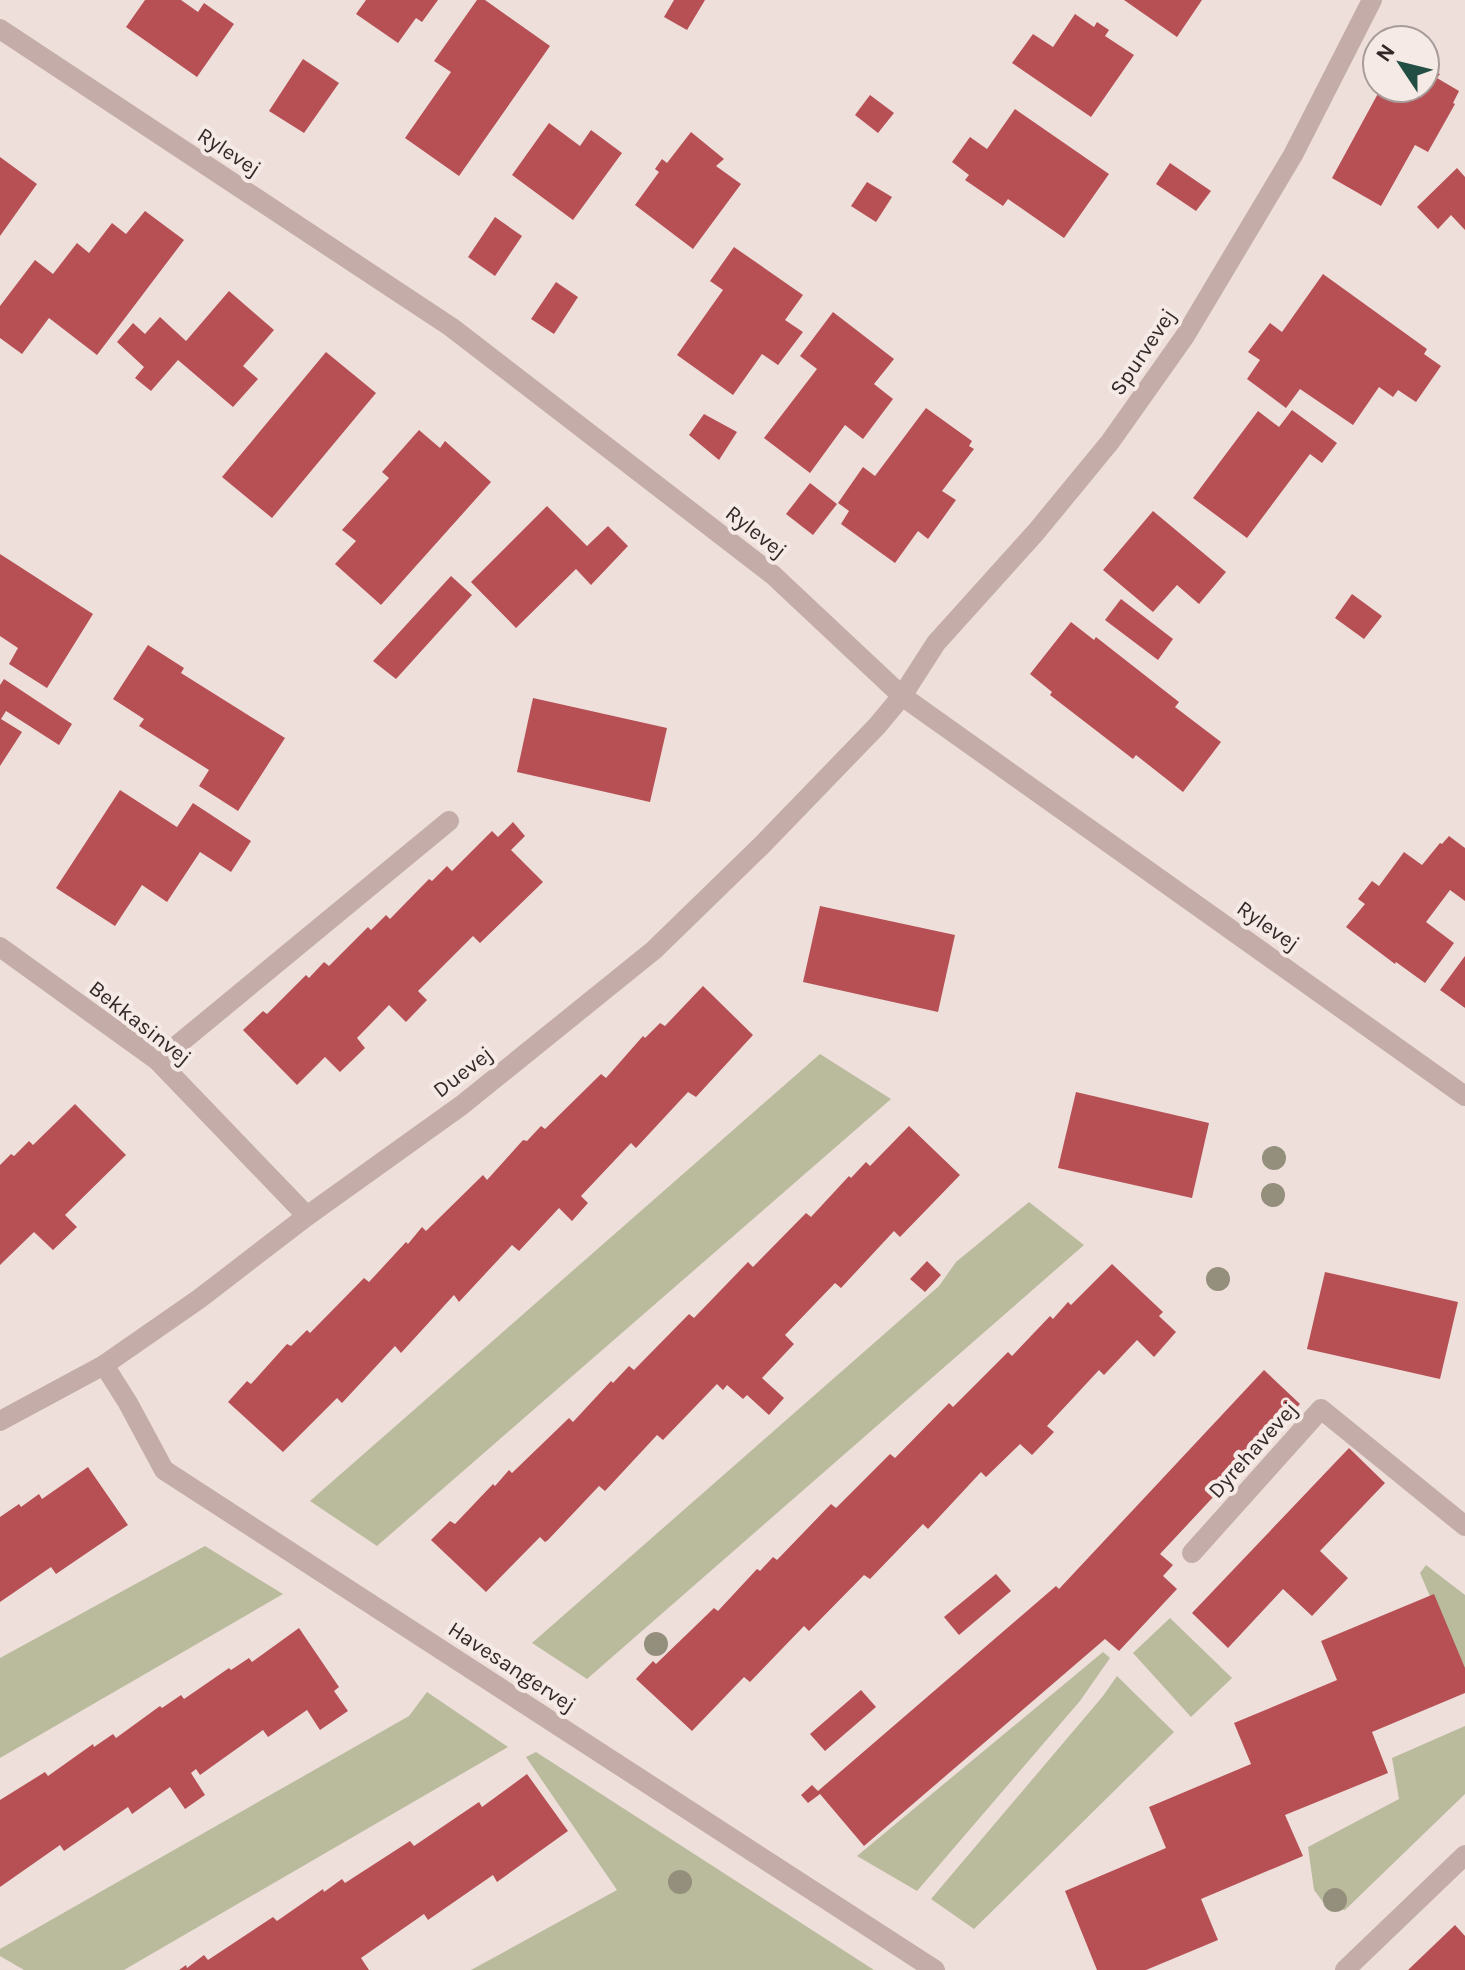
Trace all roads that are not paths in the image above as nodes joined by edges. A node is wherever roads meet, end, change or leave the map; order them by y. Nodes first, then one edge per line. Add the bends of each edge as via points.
1 (1372, 0) edge
2 (0, 29) edge
3 (902, 696) junction
4 (449, 821) dead end
5 (0, 947) edge
6 (158, 1061) junction
7 (1465, 1096) edge
8 (307, 1216) junction
9 (104, 1365) junction
10 (0, 1421) edge
11 (1465, 1526) edge
12 (1192, 1553) dead end
13 (1465, 1855) edge
14 (923, 1967) edge
15 (1345, 1970) edge

1 - 3 street, Spurvevej via 1293,155 1185,336 1110,442 936,643
2 - 3 street, Rylevej via 451,327 773,575
3 - 7 street, Rylevej
3 - 8 street, Duevej via 654,950 462,1105
4 - 6 street
5 - 6 street, Bekkasinvej
6 - 8 street, Bekkasinvej
8 - 9 street, Duevej
9 - 10 street, Duevej
9 - 14 street, Havesangervej via 164,1470
11 - 12 street, Dyrehavevej via 1321,1409
13 - 15 street

